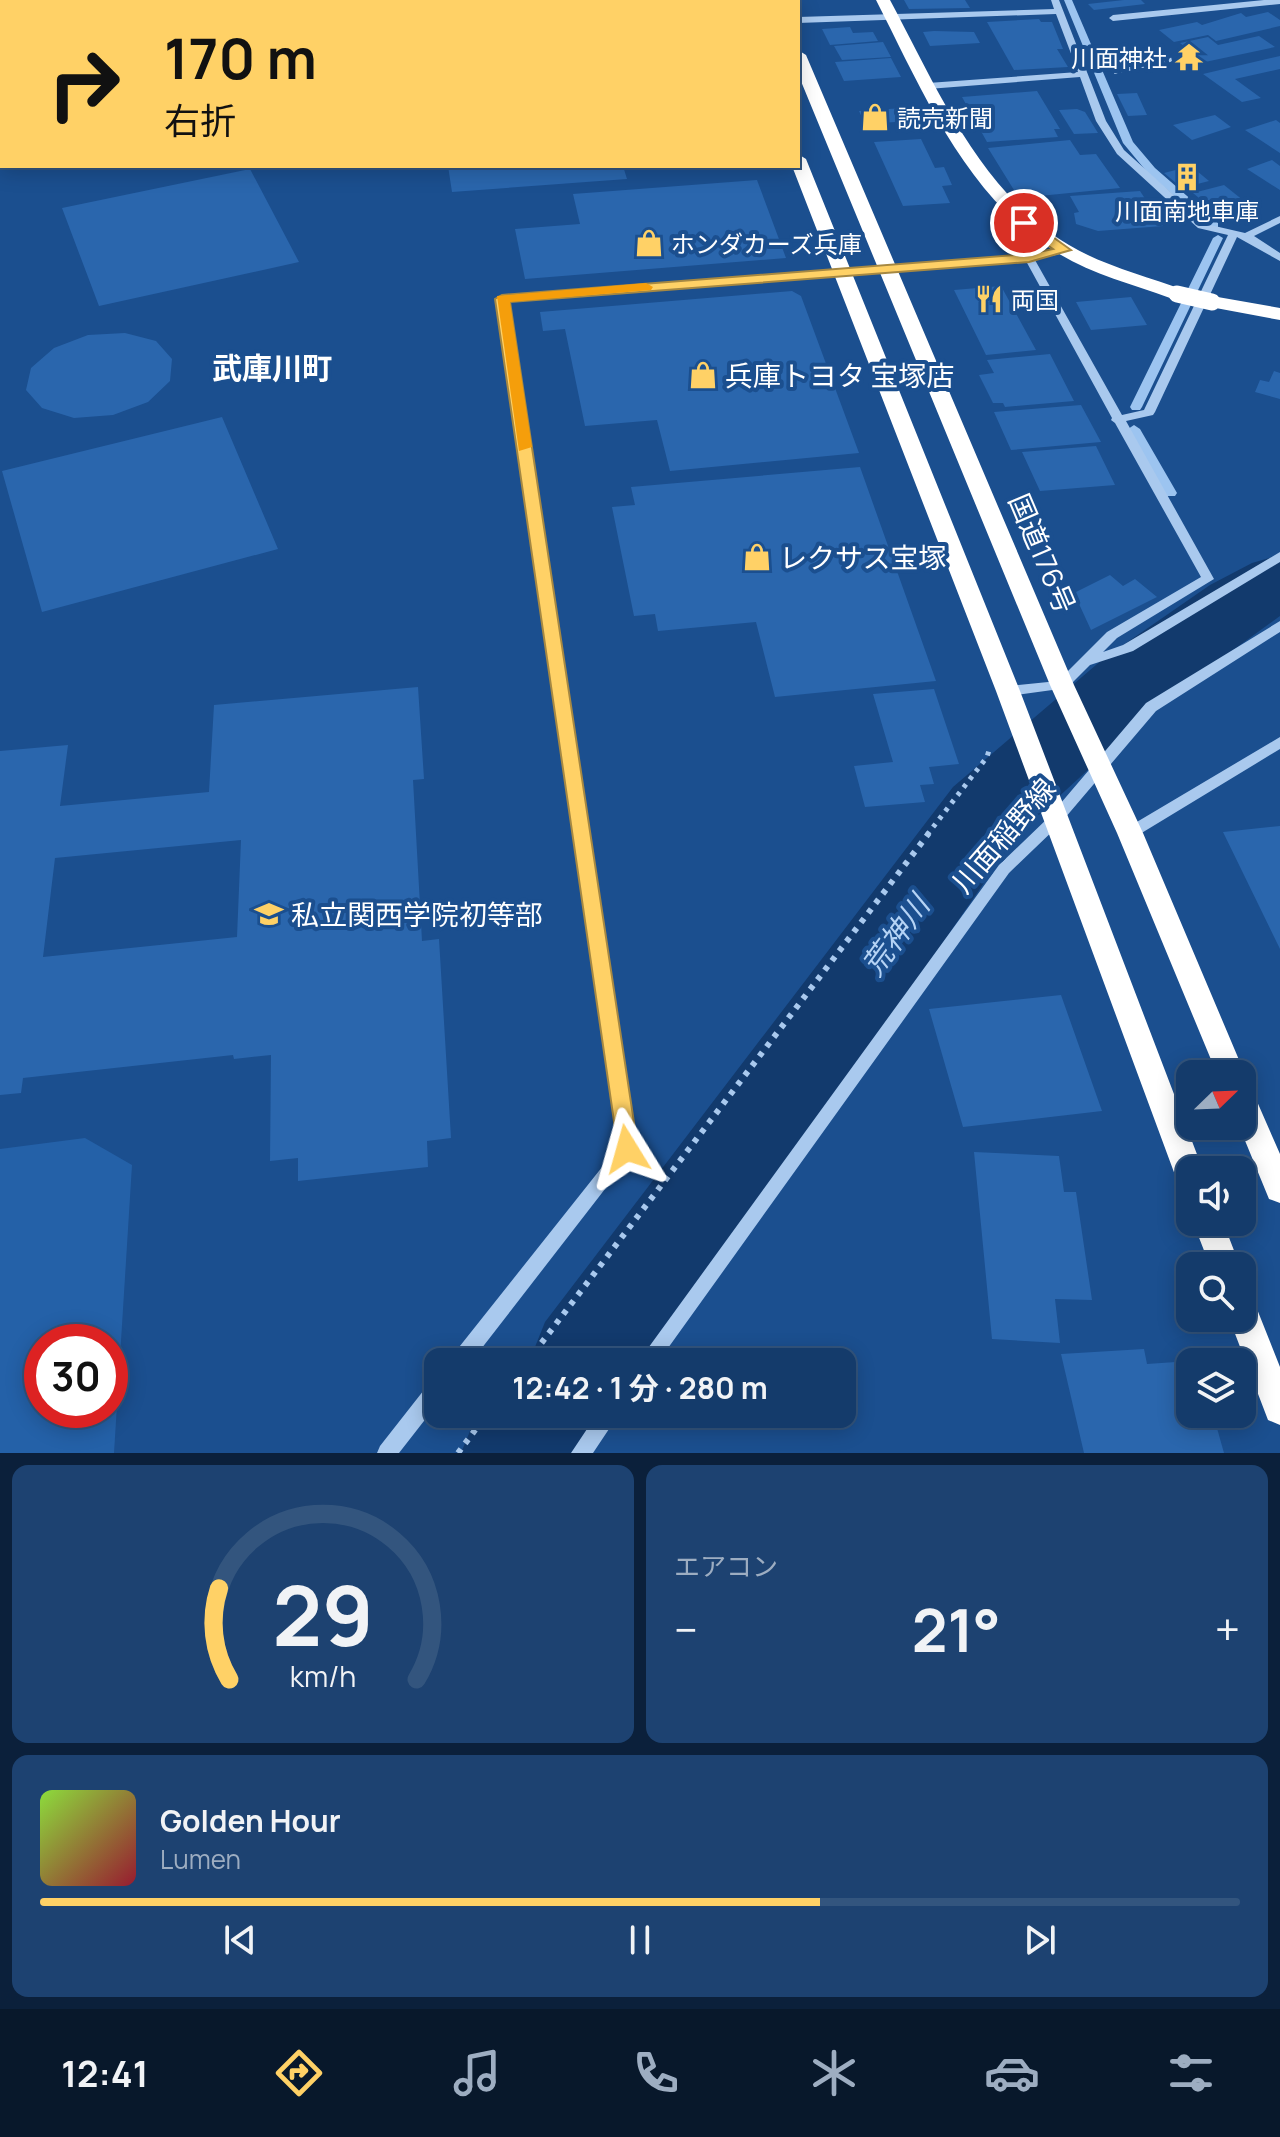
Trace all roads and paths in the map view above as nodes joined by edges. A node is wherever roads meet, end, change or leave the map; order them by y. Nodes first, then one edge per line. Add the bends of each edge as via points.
1 (883, 0) edge
2 (1055, 0) edge
3 (1280, 1) edge
4 (1060, 11) junction
5 (891, 16) junction
6 (1113, 18) dead end
7 (800, 20) edge
8 (1175, 59) dead end
9 (800, 60) edge
10 (1119, 72) dead end
11 (1083, 74) junction
12 (928, 86) junction
13 (800, 164) edge
14 (1280, 219) edge
15 (1240, 234) junction
16 (1064, 250) junction
17 (1029, 258) junction
18 (1280, 258) edge
19 (886, 267) junction
20 (841, 271) junction
21 (1280, 314) edge
22 (1117, 420) junction
23 (1280, 556) edge
24 (1278, 629) edge
25 (1087, 663) junction
26 (1008, 691) junction
27 (1066, 695) junction
28 (1280, 742) edge
29 (991, 743) dead end
30 (1095, 761) junction
31 (1050, 810) junction
32 (1130, 833) junction
33 (1225, 1060) edge
34 (1256, 1132) edge
35 (1183, 1156) edge
36 (1280, 1189) edge
37 (1250, 1332) edge
38 (470, 1348) edge
39 (538, 1348) edge
40 (657, 1348) edge
41 (424, 1406) edge
42 (1280, 1409) edge
43 (477, 1428) edge
44 (599, 1428) edge
45 (387, 1453) edge
46 (458, 1453) edge
47 (581, 1453) edge

1 - 5 highway
2 - 4 street
3 - 6 street
4 - 5 street
4 - 11 street
5 - 7 street
5 - 12 highway
8 - 10 path
9 - 19 highway, 国道176号
11 - 12 street
11 - 15 street via 1120,152 1202,226
12 - 16 highway via 993,190 1024,223
13 - 20 highway
14 - 15 street
15 - 18 street
15 - 22 street via 1149,412
16 - 17 street
16 - 21 highway, bridge via 1177,294
17 - 19 street
17 - 22 street
19 - 20 street
19 - 27 highway, 国道176号
20 - 26 highway
20 - 38 street via 502,299 627,1149
22 - 25 street via 1208,579 1112,635
23 - 25 street via 1128,648
24 - 30 street, 川面稲野線 via 1151,707
25 - 27 street
26 - 27 street
26 - 31 highway
27 - 30 highway, 国道176号
28 - 32 street
29 - 39 path via 987,757
30 - 31 street, 川面稲野線
30 - 32 highway, 国道176号
31 - 35 highway
31 - 40 street, 川面稲野線
32 - 33 highway, 国道176号
34 - 36 highway
37 - 42 highway
41 - 45 street
43 - 46 path
44 - 47 street

